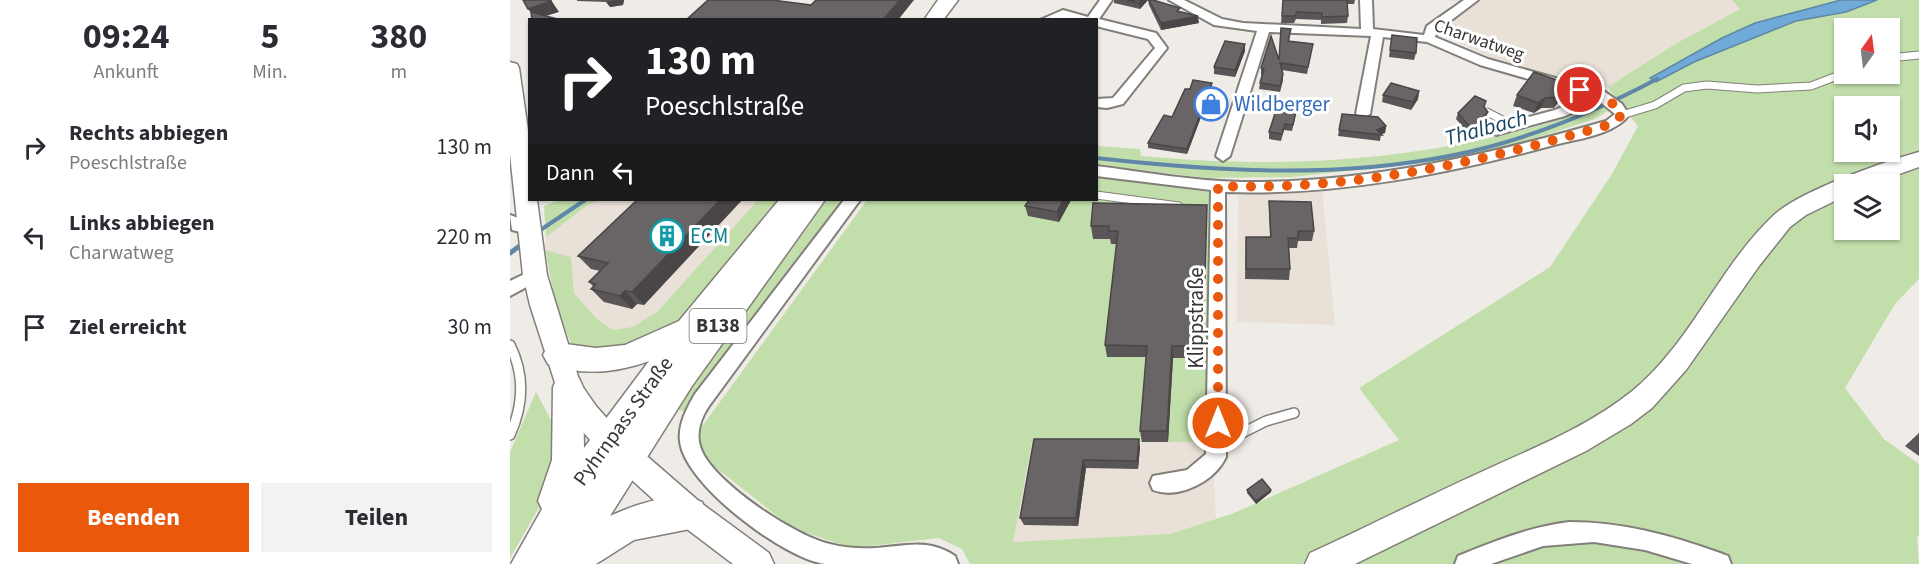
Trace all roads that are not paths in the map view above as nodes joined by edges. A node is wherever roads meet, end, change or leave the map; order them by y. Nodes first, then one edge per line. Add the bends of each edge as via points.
1 (948, 0) edge
2 (964, 0) edge
3 (1106, 0) edge
4 (1175, 0) edge
5 (1366, 0) edge
6 (1472, 0) edge
7 (934, 18) edge
8 (951, 18) edge
9 (1052, 18) edge
10 (1078, 18) edge
11 (1093, 18) edge
12 (1098, 22) edge
13 (1264, 28) junction
14 (1372, 32) junction
15 (1429, 39) junction
16 (1919, 55) edge
17 (1900, 56) edge
18 (510, 68) edge
19 (1834, 77) edge
20 (1098, 103) edge
21 (1611, 104) junction
22 (1487, 112) edge
23 (1363, 114) edge
24 (1514, 126) junction
25 (524, 129) edge
26 (1496, 130) dead end
27 (1223, 156) dead end
28 (1919, 159) edge
29 (1098, 171) edge
30 (1878, 174) edge
31 (1218, 186) junction
32 (1834, 192) edge
33 (1098, 195) edge
34 (791, 201) edge
35 (812, 201) edge
36 (851, 201) edge
37 (1194, 208) edge
38 (523, 232) edge
39 (535, 275) junction
40 (510, 289) edge
41 (690, 328) junction
42 (510, 345) edge
43 (558, 356) junction
44 (567, 387) junction
45 (1294, 413) dead end
46 (510, 435) edge
47 (1218, 445) junction
48 (618, 448) junction
49 (1160, 483) dead end
50 (690, 513) junction
51 (548, 563) edge
52 (758, 564) edge
53 (947, 564) edge
54 (1321, 564) edge
55 (1466, 564) edge
56 (1720, 564) edge

1 - 7 main road
2 - 8 main road
3 - 11 street
4 - 13 street, Charwatweg via 1218,22
5 - 14 street
6 - 15 street via 1431,29
9 - 10 street via 1063,14
12 - 20 street via 1152,36 1161,48 1118,101
13 - 14 street, Charwatweg
13 - 27 street
14 - 15 street, Charwatweg
14 - 23 street
15 - 21 street, Charwatweg via 1484,62
16 - 17 lane
18 - 25 main road
19 - 21 lane via 1811,86 1684,88 1655,105
21 - 24 street
21 - 31 street via 1611,124 1456,165 1317,183
22 - 24 lane
24 - 26 street
25 - 38 main road
28 - 30 main road
29 - 31 street
31 - 47 street, Klippstraße
32 - 54 main road via 1782,221 1660,381 1635,404 1551,455
33 - 37 lane
34 - 41 main road, Pyhrnpass Straße / B138
35 - 48 main road, Pyhrnpass Straße / B138 via 715,331
36 - 53 street via 702,400 689,428 689,441 703,471 725,492 796,543 845,558 917,554 932,555
38 - 39 main road
39 - 40 street
39 - 43 main road
41 - 43 main road via 640,353 615,360
41 - 48 main road, Pyhrnpass Straße / B138
42 - 46 lane via 523,389 522,404
43 - 44 main road
44 - 48 main road via 586,415
44 - 51 main road via 568,460
45 - 47 lane via 1257,425
47 - 49 street, Klippstraße via 1209,467 1195,477
48 - 50 main road
48 - 51 main road, Pyhrnpass Straße / B138
50 - 51 main road via 649,517 626,524
50 - 52 main road
55 - 56 street via 1519,542 1557,534 1596,532 1637,536

